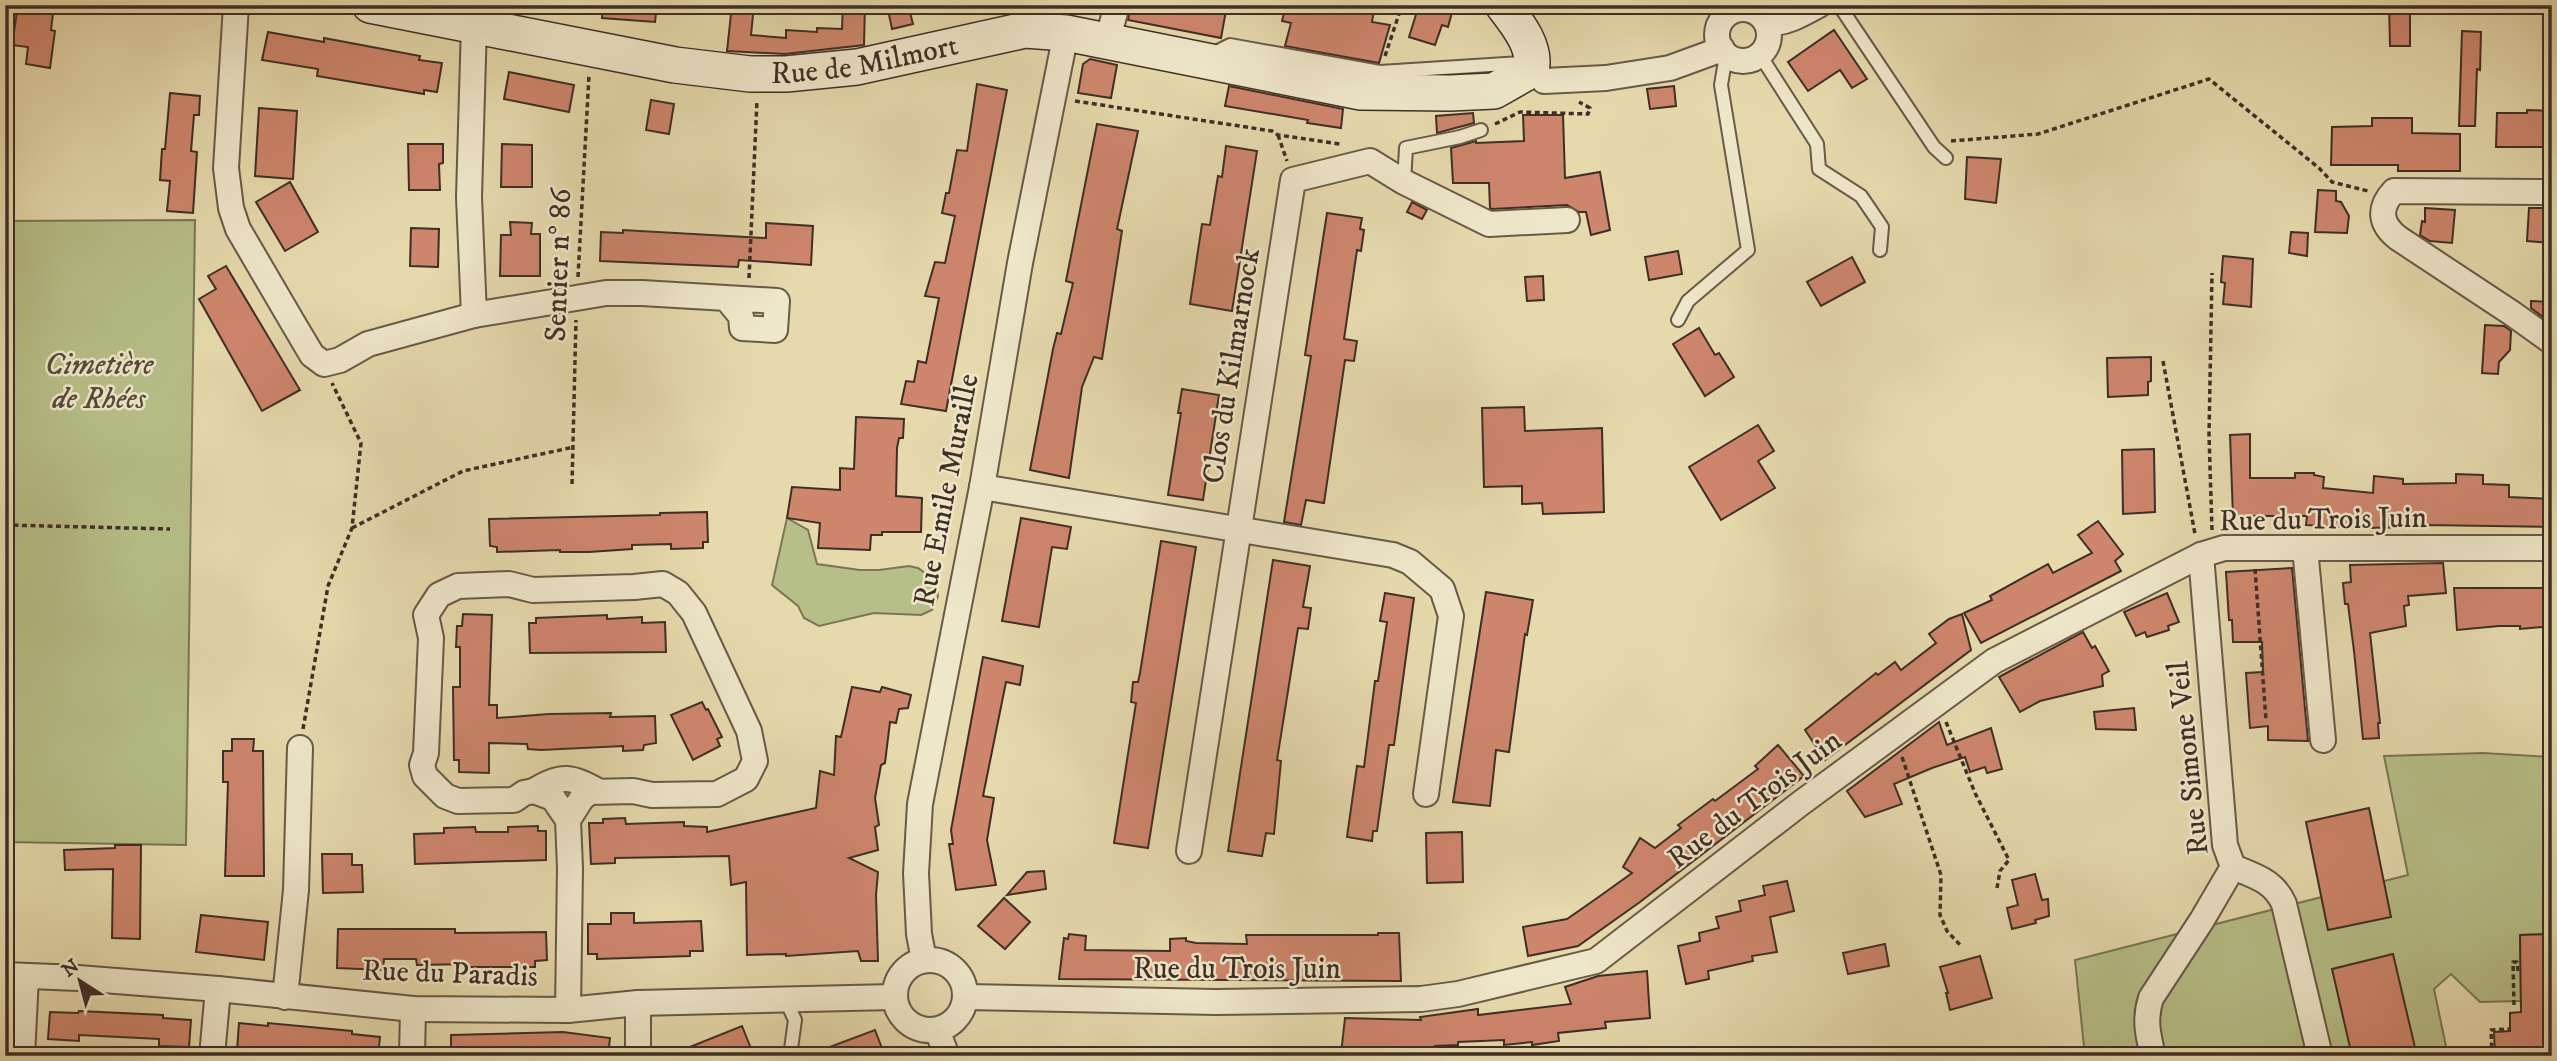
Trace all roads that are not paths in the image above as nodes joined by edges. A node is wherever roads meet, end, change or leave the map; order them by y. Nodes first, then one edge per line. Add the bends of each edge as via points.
1 (236, 5) edge
2 (370, 5) edge
3 (1117, 5) edge
4 (1503, 5) edge
5 (1819, 5) edge
6 (1839, 5) edge
7 (474, 24) junction
8 (1767, 24) junction
9 (1082, 34) junction
10 (1724, 52) junction
11 (1760, 55) junction
12 (1198, 60) junction
13 (1538, 71) junction
14 (1480, 130) dead end
15 (1946, 158) dead end
16 (1405, 182) junction
17 (2552, 192) edge
18 (1567, 220) dead end
19 (1880, 250) dead end
20 (737, 298) road end
21 (474, 315) junction
22 (1678, 320) dead end
23 (2552, 342) edge
24 (982, 487) junction
25 (1238, 530) junction
26 (2305, 548) junction
27 (2552, 548) edge
28 (2207, 553) junction
29 (2323, 740) dead end
30 (300, 748) road end
31 (534, 791) junction
32 (598, 791) junction
33 (1426, 793) dead end
34 (572, 812) junction
35 (1189, 851) dead end
36 (2233, 867) junction
37 (923, 960) junction
38 (16, 976) edge
39 (218, 989) junction
40 (285, 997) junction
41 (894, 997) junction
42 (966, 997) junction
43 (786, 1001) junction
44 (638, 1003) junction
45 (413, 1009) junction
46 (568, 1010) junction
47 (937, 1030) junction
48 (22, 1056) edge
49 (212, 1056) edge
50 (412, 1056) edge
51 (638, 1056) edge
52 (790, 1056) edge
53 (947, 1056) edge
54 (2153, 1056) edge
55 (2320, 1056) edge

1 - 21 street via 226,168 231,208 238,229 312,355 324,364 368,344
2 - 7 street, Rue de Milmort
3 - 9 street, Rue Emile Muraille
4 - 13 street via 1528,43
5 - 8 street via 1798,18
6 - 15 lane via 1934,147
7 - 9 street, Rue de Milmort via 675,65 758,74 857,67 1025,30
7 - 21 street via 469,197
8 - 10 street via 1746,9 1729,13 1718,29
8 - 11 street via 1769,41
9 - 12 street, Rue de Milmort
9 - 24 street, Rue Emile Muraille via 1053,97
10 - 11 street via 1744,62
10 - 13 street via 1670,68 1606,78
10 - 22 lane via 1721,85 1748,250 1688,301
11 - 19 lane via 1817,144 1819,169 1861,196 1882,227
12 - 13 lane via 1230,45 1380,72
12 - 13 street, Rue de Milmort via 1361,92 1494,91 1531,70
14 - 16 lane via 1406,148
16 - 18 street, Clos du Kilmarnock via 1489,224
16 - 25 street, Clos du Kilmarnock via 1370,161 1293,180
17 - 23 street via 2394,191 2384,204 2388,230
20 - 21 street via 606,293
24 - 25 street
24 - 37 street, Rue Emile Muraille via 920,804 916,873
25 - 33 street via 1393,555 1419,567 1442,589 1451,616
25 - 35 street, Clos du Kilmarnock
26 - 27 street, Rue du Trois Juin
26 - 28 street, Rue du Trois Juin
26 - 29 street
28 - 36 street, Rue Simone Veil via 2225,845
28 - 42 street, Rue du Trois Juin via 1994,661 1596,961 1421,999 1216,1002
30 - 40 street via 296,890
31 - 32 street via 575,778
31 - 32 street via 514,800 458,801 445,796 425,776 431,638 426,615 439,595 458,586 509,584 533,590 663,584 678,593 694,613 749,731 755,761 746,779 717,794
31 - 34 street via 554,798
32 - 34 street via 590,792
34 - 46 street
36 - 54 street, Rue Simone Veil via 2151,998 2146,1026
36 - 55 street via 2266,881 2284,904
37 - 41 street via 905,970
37 - 42 street via 948,964 964,984
38 - 39 street, Rue du Paradis
38 - 48 street
39 - 40 street, Rue du Paradis
39 - 49 street
40 - 45 street, Rue du Paradis
41 - 43 street, Rue du Paradis
41 - 47 street via 898,1010 914,1027
42 - 47 street via 957,1018
43 - 44 street, Rue du Paradis
43 - 52 lane via 794,1020
44 - 46 street, Rue du Paradis
44 - 51 street
45 - 46 street, Rue du Paradis
45 - 50 street
47 - 53 street

